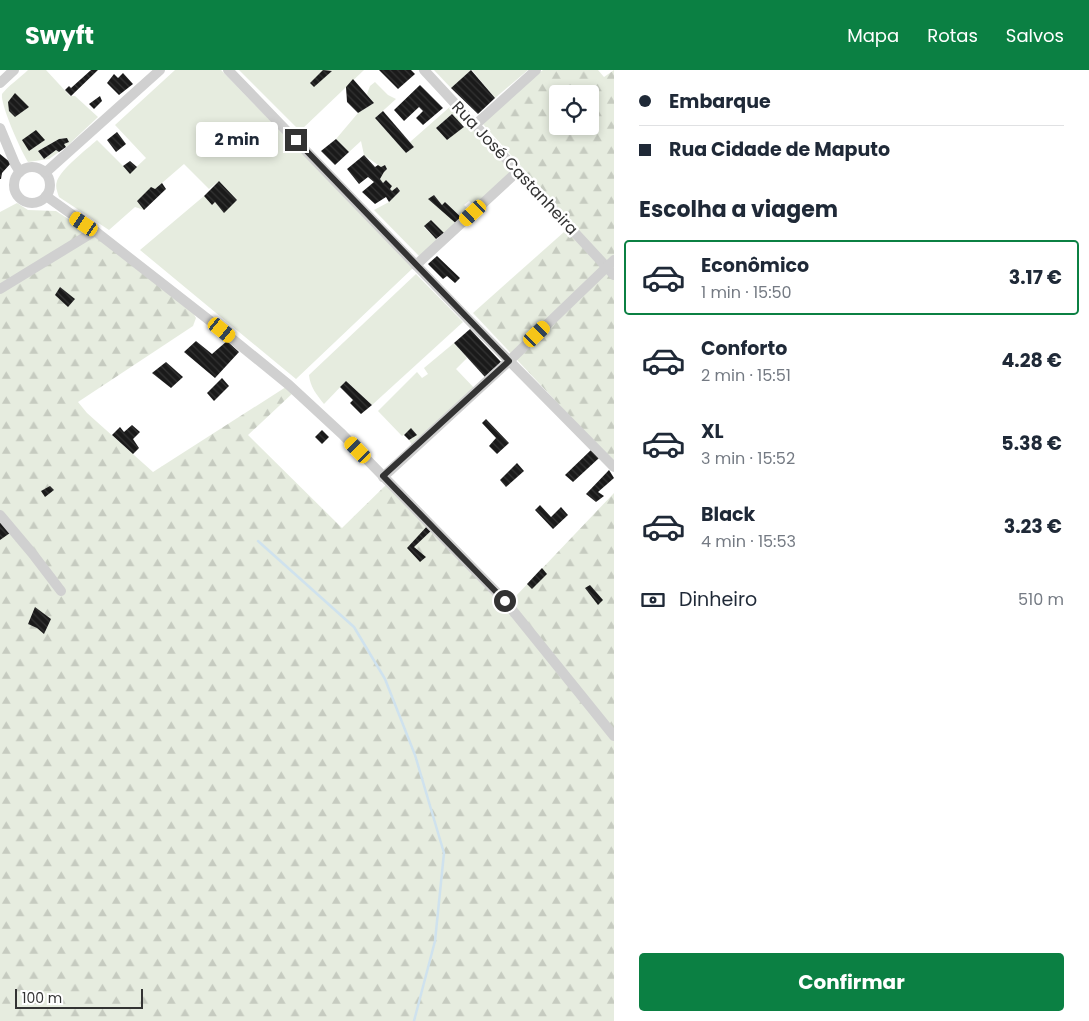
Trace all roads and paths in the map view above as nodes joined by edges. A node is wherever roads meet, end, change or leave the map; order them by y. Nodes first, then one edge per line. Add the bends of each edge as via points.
1 (14, 70) edge
2 (160, 70) edge
3 (228, 70) edge
4 (424, 70) edge
5 (536, 70) edge
6 (0, 83) edge
7 (475, 125) junction
8 (0, 128) edge
9 (518, 171) junction
10 (20, 172) junction
11 (45, 173) junction
12 (46, 196) junction
13 (95, 232) junction
14 (610, 263) edge
15 (416, 265) junction
16 (614, 275) edge
17 (0, 289) edge
18 (509, 361) junction
19 (614, 467) edge
20 (383, 476) junction
21 (0, 514) edge
22 (61, 592) dead end
23 (614, 736) edge

1 - 6 street
2 - 11 street
3 - 15 street
4 - 7 street, Rua José Castanheira
5 - 7 street
7 - 9 street, Rua José Castanheira
8 - 10 street
9 - 14 street, Rua José Castanheira
9 - 15 street
10 - 11 street via 36,167
10 - 12 street via 15,182 20,198 36,202
11 - 12 street via 50,187
12 - 13 street
13 - 17 street
13 - 20 street via 289,385
14 - 16 street, Rua José Castanheira
14 - 18 street
15 - 18 street
18 - 19 street
18 - 20 street
20 - 23 street via 505,601
21 - 22 street

